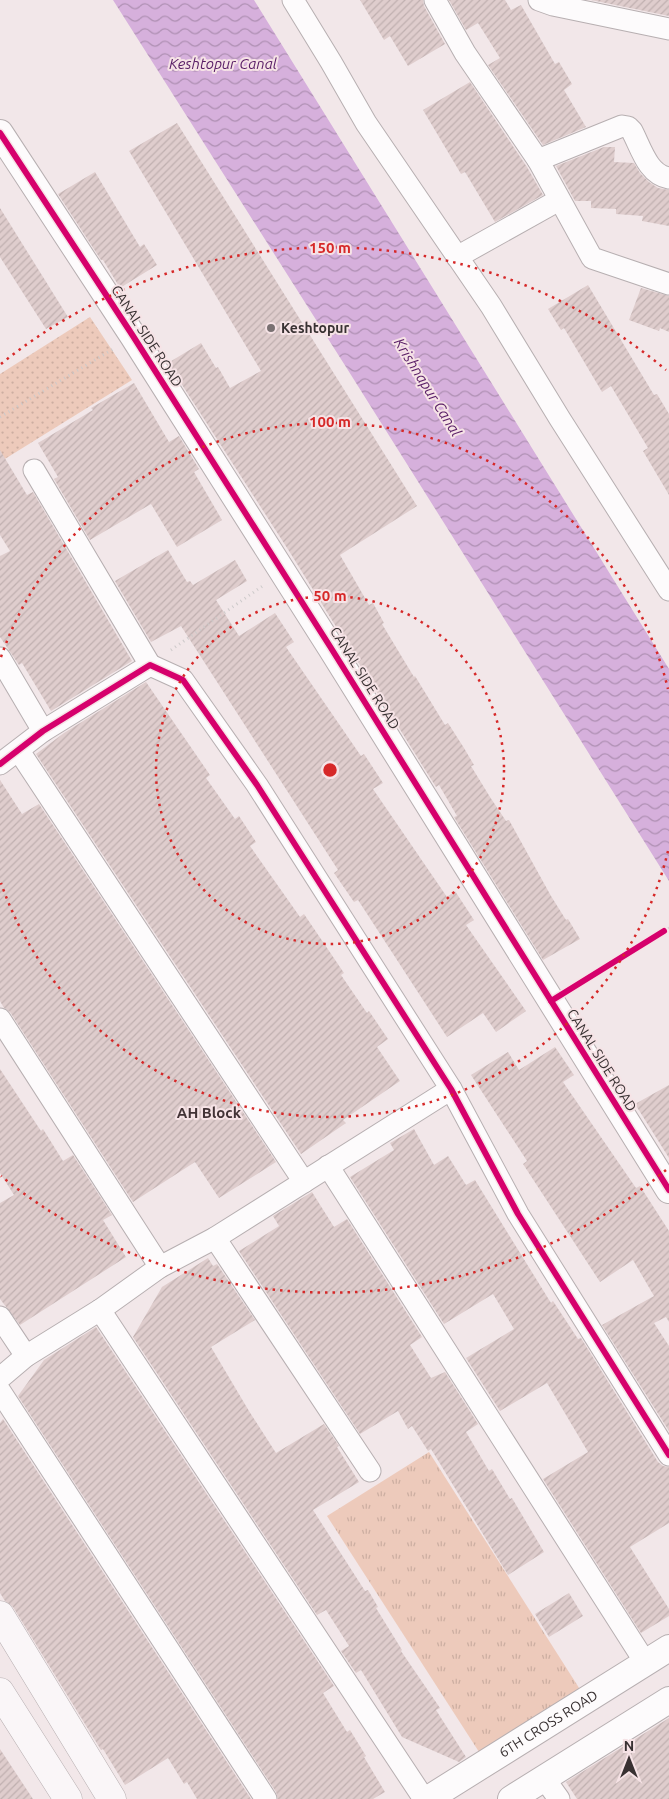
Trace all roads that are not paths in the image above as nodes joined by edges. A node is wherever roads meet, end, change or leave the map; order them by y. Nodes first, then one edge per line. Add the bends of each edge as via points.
1 (293, 0) edge
2 (434, 0) edge
3 (539, 0) edge
4 (669, 29) edge
5 (0, 133) edge
6 (538, 160) junction
7 (669, 178) edge
8 (559, 200) junction
9 (457, 257) junction
10 (669, 284) edge
11 (34, 470) dead end
12 (666, 580) edge
13 (0, 658) edge
14 (150, 665) junction
15 (43, 731) junction
16 (19, 750) junction
17 (0, 764) edge
18 (0, 1019) edge
19 (451, 1088) junction
20 (328, 1166) junction
21 (304, 1182) junction
22 (669, 1190) edge
23 (215, 1238) junction
24 (160, 1267) junction
25 (100, 1310) junction
26 (0, 1317) edge
27 (26, 1356) junction
28 (0, 1378) edge
29 (0, 1391) edge
30 (669, 1455) edge
31 (370, 1470) dead end
32 (0, 1615) edge
33 (669, 1648) edge
34 (645, 1662) junction
35 (0, 1692) edge
36 (669, 1700) edge
37 (552, 1789) edge
38 (68, 1799) edge
39 (112, 1799) edge
40 (266, 1799) edge
41 (424, 1799) edge
42 (428, 1799) edge
43 (511, 1799) edge

1 - 9 street via 366,123
2 - 6 street via 465,53
3 - 4 street
5 - 22 street, CANAL SIDE ROAD via 283,572
6 - 7 street via 622,126 632,131 651,169
6 - 8 street
8 - 9 street
8 - 10 street via 592,258
9 - 12 street
11 - 14 street
13 - 15 street
14 - 15 street
14 - 19 street via 183,680 257,785
15 - 16 street
16 - 17 street
16 - 21 street
18 - 24 street
19 - 20 street
19 - 30 street via 518,1214
20 - 21 street
20 - 34 street
21 - 23 street
23 - 24 street
23 - 31 street
24 - 25 street
25 - 27 street
25 - 41 street
26 - 27 street
27 - 28 street
29 - 40 street
32 - 39 main road
33 - 34 street, 6TH CROSS ROAD
34 - 42 street, 6TH CROSS ROAD
35 - 38 main road
36 - 37 street
37 - 43 street

